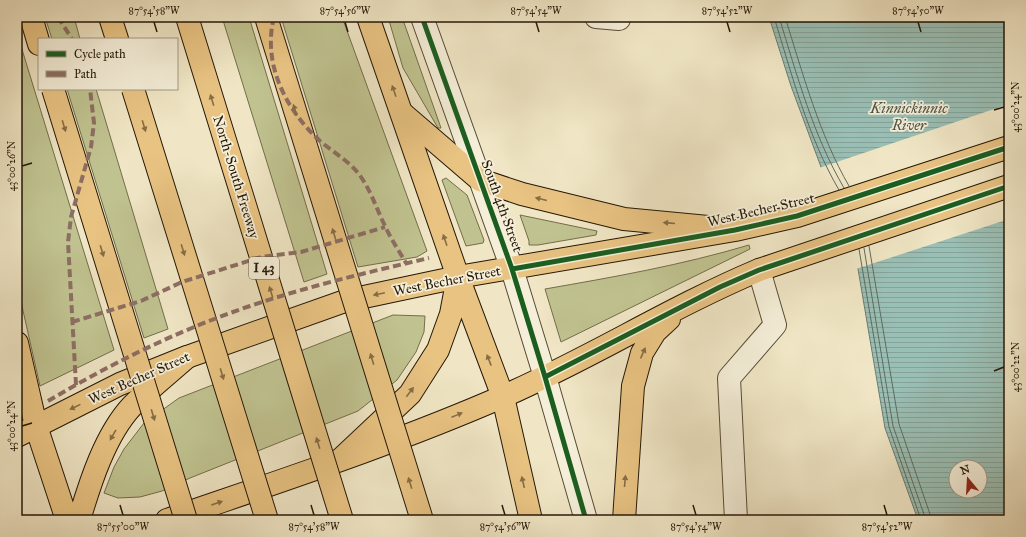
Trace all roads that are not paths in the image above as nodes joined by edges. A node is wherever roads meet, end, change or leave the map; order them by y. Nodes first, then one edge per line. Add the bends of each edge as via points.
1 (31, 17) edge
2 (110, 17) edge
3 (186, 17) edge
4 (266, 17) edge
5 (368, 17) edge
6 (422, 17) edge
7 (596, 17) edge
8 (619, 19) dead end
9 (117, 38) edge
10 (38, 41) edge
11 (53, 90) edge
12 (133, 90) edge
13 (402, 113) junction
14 (1009, 147) edge
15 (480, 180) junction
16 (1009, 186) edge
17 (735, 230) junction
18 (512, 269) junction
19 (759, 270) junction
20 (458, 277) junction
21 (682, 306) junction
22 (17, 343) edge
23 (187, 357) junction
24 (545, 377) junction
25 (503, 397) junction
26 (36, 426) junction
27 (17, 436) edge
28 (342, 458) junction
29 (67, 520) edge
30 (80, 520) edge
31 (167, 520) edge
32 (186, 520) edge
33 (267, 520) edge
34 (342, 520) edge
35 (422, 520) edge
36 (531, 520) edge
37 (586, 520) edge
38 (624, 520) edge
39 (736, 520) edge

1 - 10 main road
2 - 9 main road
34 -> 3 main road, North-South Freeway / I 43, bridge
35 -> 4 main road, bridge
13 -> 5 main road
6 - 15 street, South 4th Street
7 - 8 street
11 -> 32 main road, bridge
12 -> 33 main road, bridge
13 - 15 main road
20 -> 13 main road
14 - 17 main road, West Becher Street via 797,216
17 -> 15 main road via 624,219 522,194
15 - 18 street, South 4th Street
16 - 19 main road
17 - 18 main road, West Becher Street
18 - 20 main road, West Becher Street
18 - 24 street, South 4th Street
19 - 21 main road
19 - 39 street via 775,325 730,378
20 -> 23 main road, West Becher Street via 345,301
25 -> 20 main road
28 -> 20 main road via 410,394 438,350 451,314
21 - 24 main road
38 -> 21 main road via 633,386 642,353 655,332
22 - 26 main road
23 -> 26 main road, West Becher Street via 120,384
23 -> 30 main road via 132,407 112,435 92,480
24 - 25 main road
24 - 37 street, South 4th Street
28 -> 25 main road
36 -> 25 main road
26 - 27 main road, West Becher Street
26 - 29 main road
31 -> 28 main road

